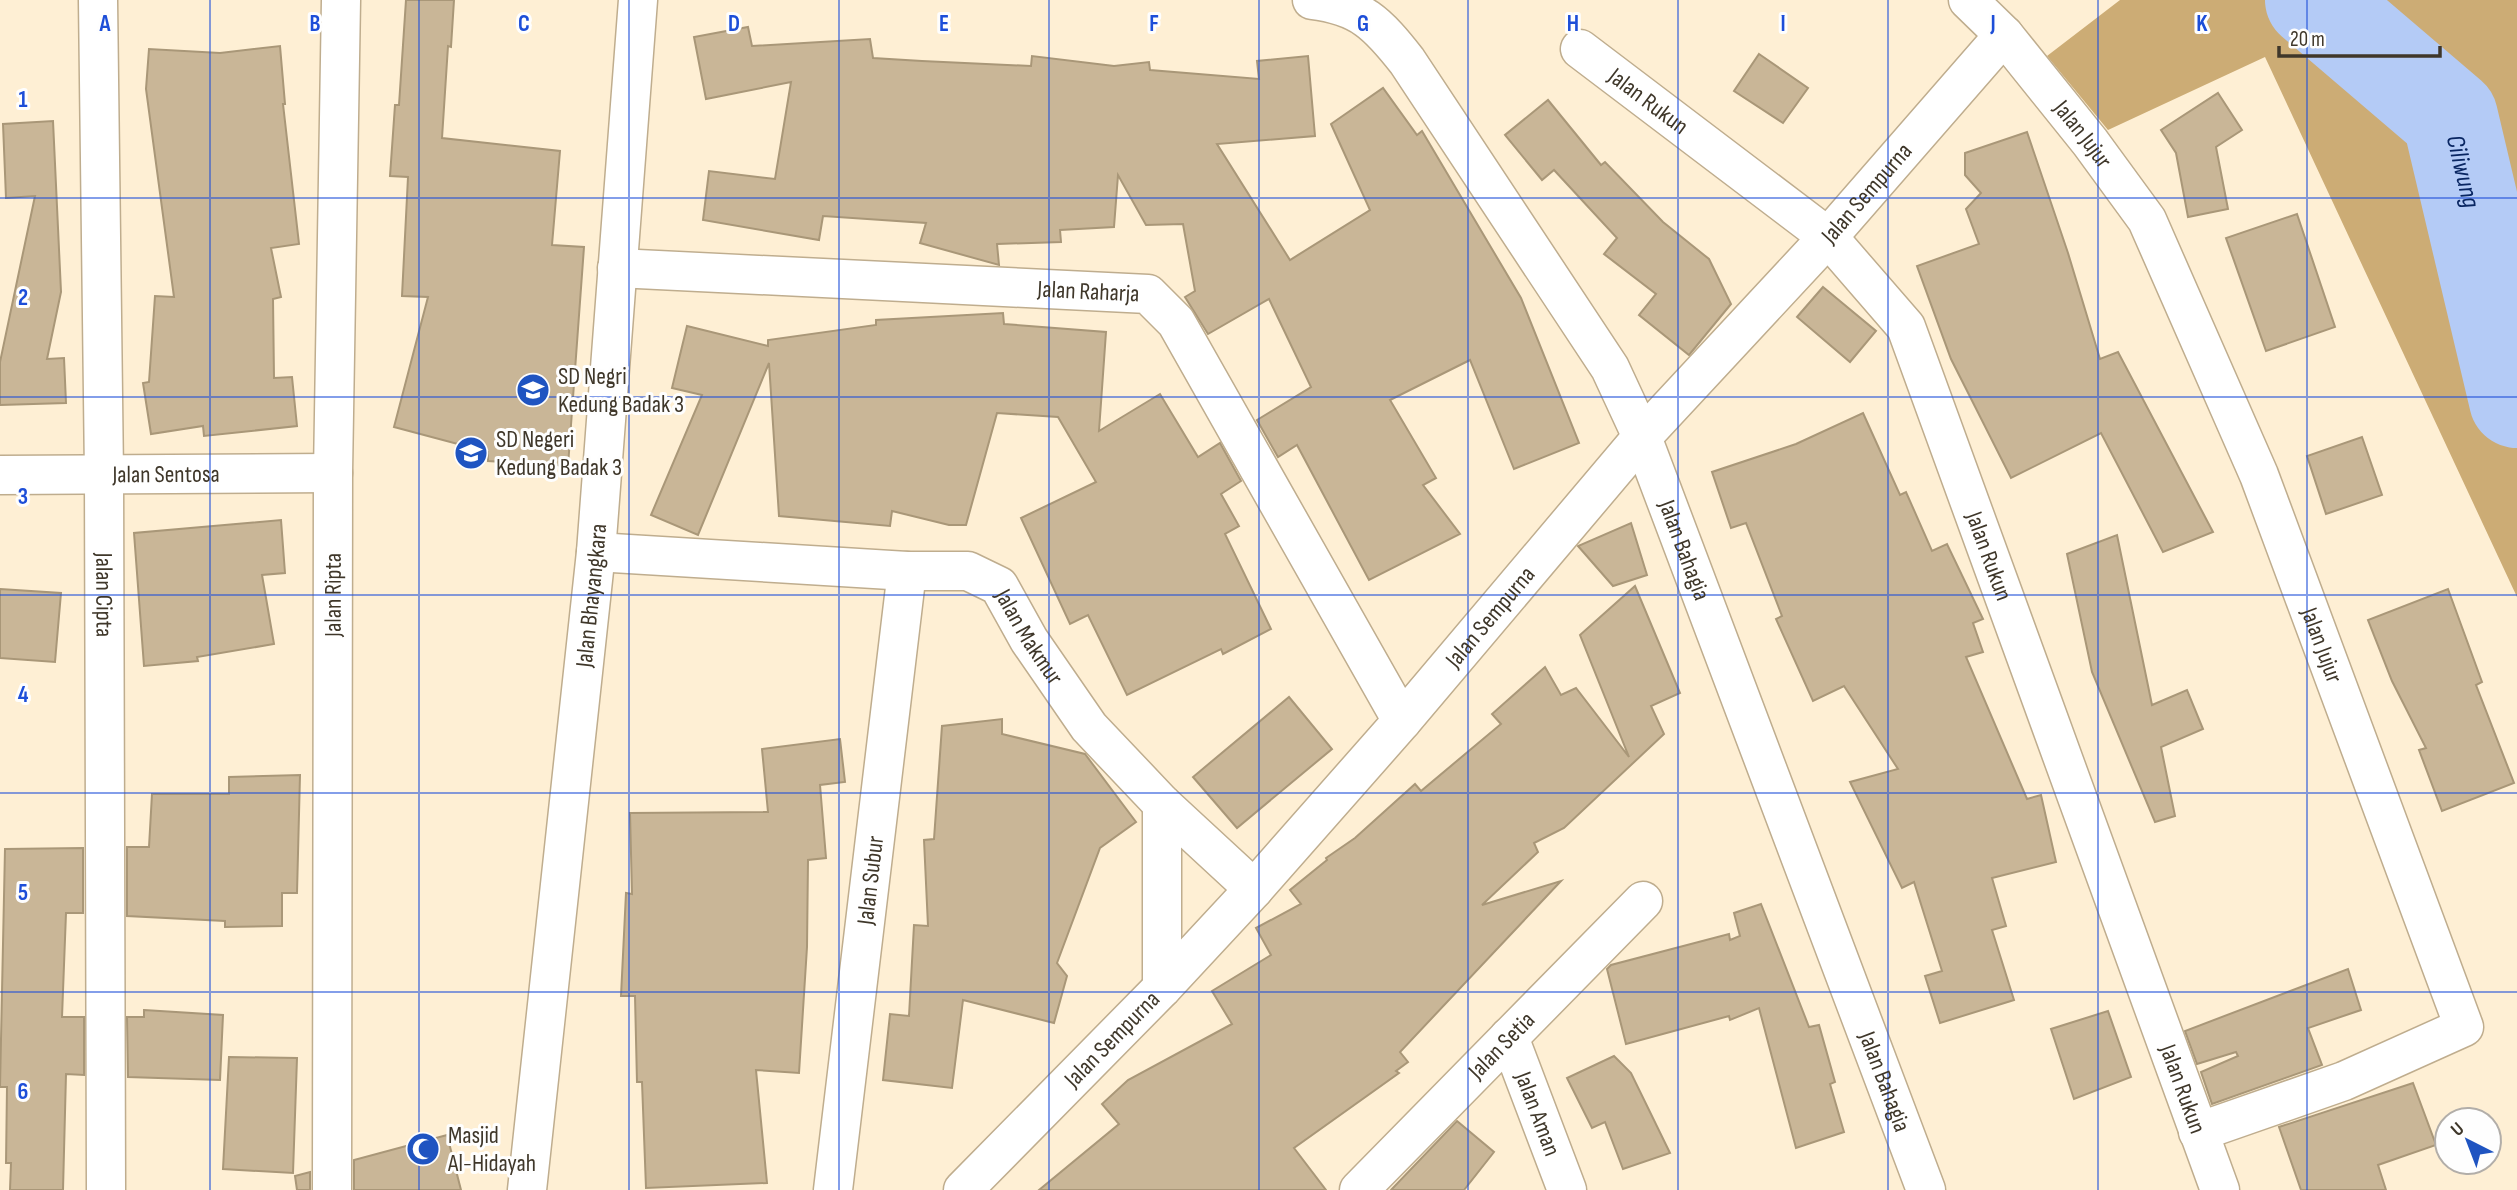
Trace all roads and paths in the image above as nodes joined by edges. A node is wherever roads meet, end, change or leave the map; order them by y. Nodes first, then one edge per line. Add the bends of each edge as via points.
1 (98, 0) edge
2 (341, 0) edge
3 (638, 0) edge
4 (1312, 0) edge
5 (1968, 0) edge
6 (2004, 35) junction
7 (1580, 48) dead end
8 (1828, 237) junction
9 (617, 268) junction
10 (1642, 437) junction
11 (332, 473) junction
12 (0, 475) edge
13 (104, 475) junction
14 (596, 552) junction
15 (907, 571) junction
16 (1402, 722) junction
17 (1162, 804) junction
18 (1254, 890) junction
19 (1643, 901) dead end
20 (1162, 988) junction
21 (1509, 1037) junction
22 (2199, 1132) junction
23 (106, 1190) edge
24 (332, 1190) edge
25 (527, 1190) edge
26 (833, 1190) edge
27 (963, 1190) edge
28 (1359, 1190) edge
29 (1567, 1190) edge
30 (1926, 1190) edge
31 (2220, 1190) edge

1 - 13 street, Jalan Cipta
2 - 11 street, Jalan Ripta
3 - 9 street, Jalan Bhayangkara
4 - 10 street, Jalan Bahagia via 1352,8 1383,30 1407,61 1610,368
5 - 6 street
6 - 8 street, Jalan Sempurna
6 - 22 street, Jalan Jujur via 2147,220 2259,475 2464,1027 2344,1081
7 - 8 street, Jalan Rukun
8 - 10 street, Jalan Sempurna
8 - 22 street, Jalan Rukun via 1906,327
9 - 14 street, Jalan Bhayangkara
9 - 16 street, Jalan Raharja via 1148,294 1176,322
10 - 16 street, Jalan Sempurna
10 - 30 street, Jalan Bahagia
11 - 13 street, Jalan Sentosa
11 - 24 street, Jalan Ripta
12 - 13 street, Jalan Sentosa
13 - 23 street, Jalan Cipta
14 - 15 street, Jalan Makmur
14 - 25 street, Jalan Bhayangkara
15 - 17 street, Jalan Makmur via 968,571 999,586 1029,640 1089,727
15 - 26 street, Jalan Subur
16 - 18 street, Jalan Sempurna
17 - 18 street, Jalan Makmur
17 - 20 street
18 - 20 street, Jalan Sempurna
19 - 21 street, Jalan Setia
20 - 27 street, Jalan Sempurna
21 - 28 street, Jalan Setia
21 - 29 street, Jalan Aman
22 - 31 street, Jalan Rukun

